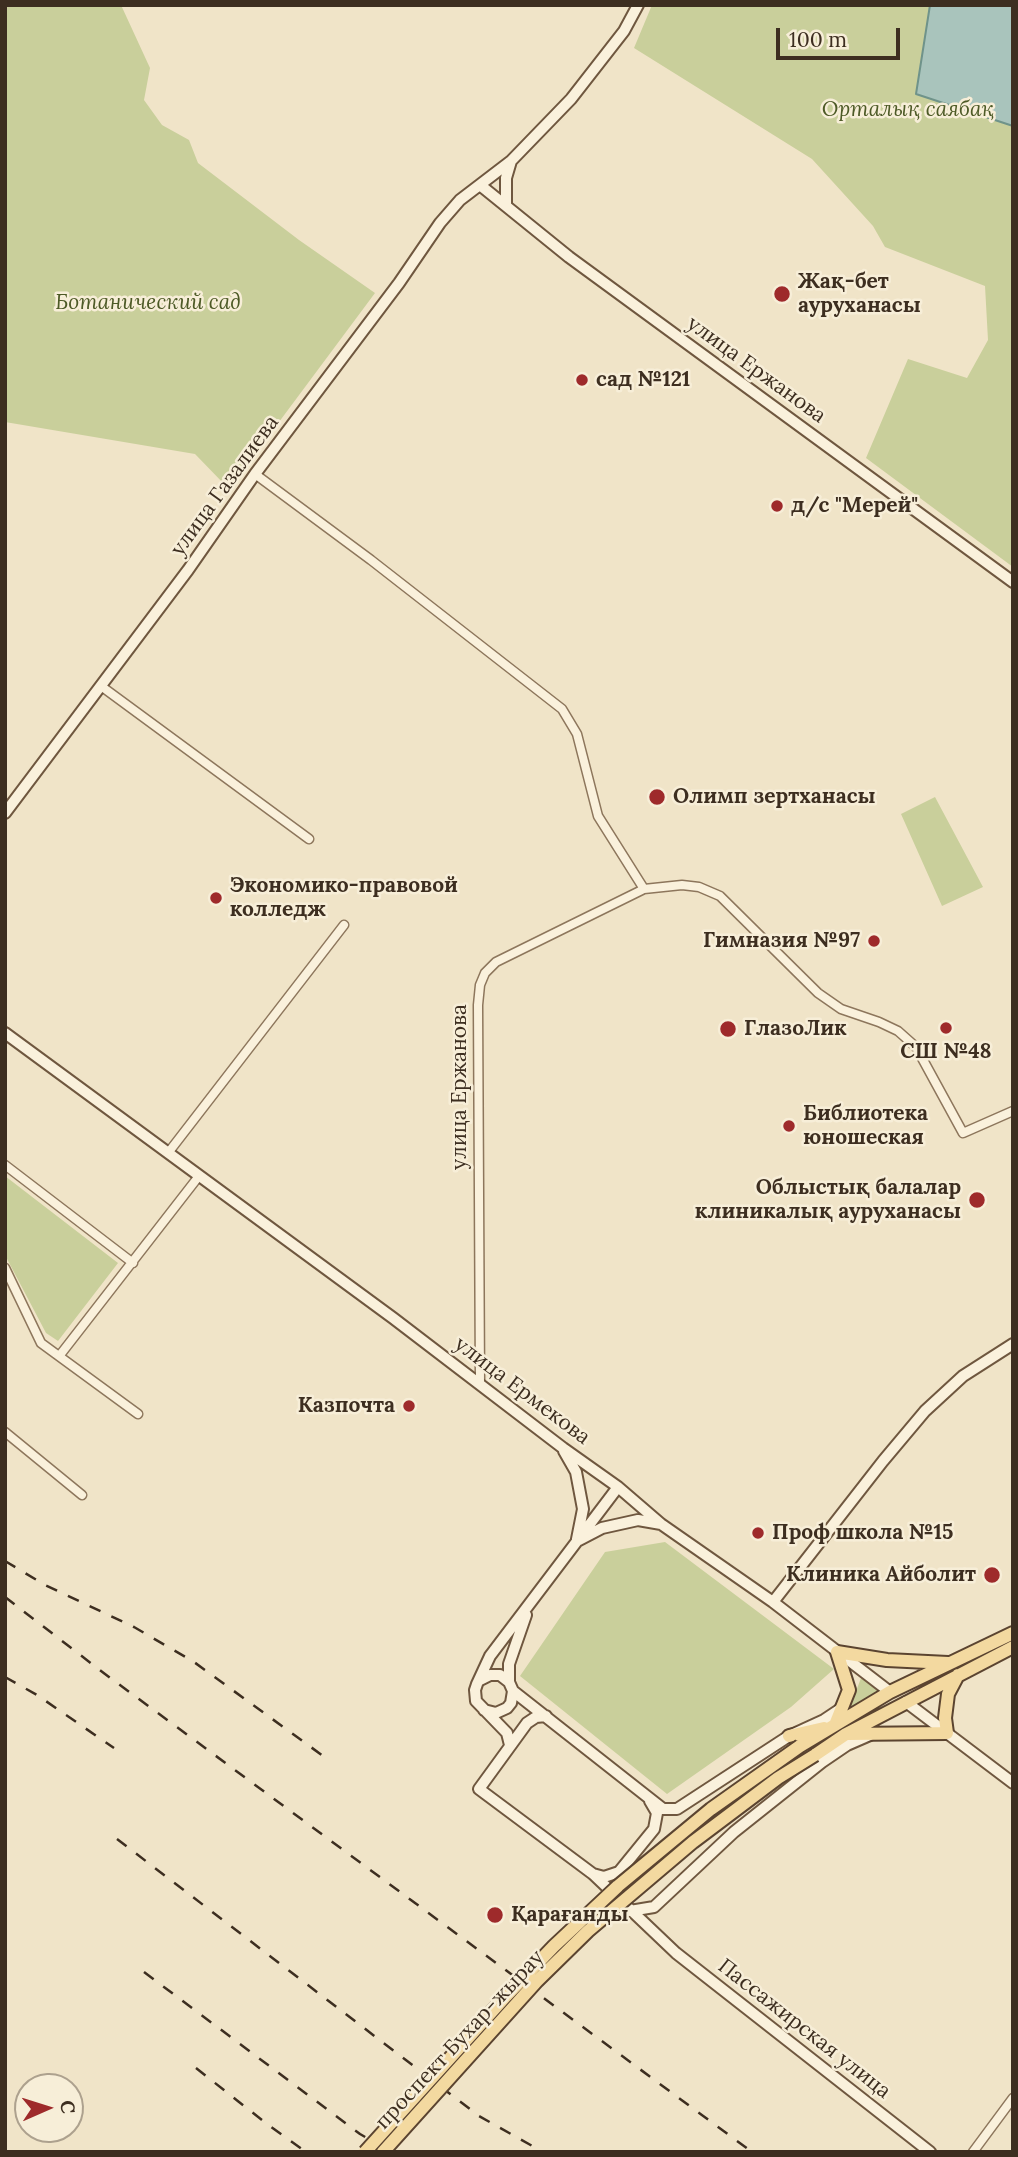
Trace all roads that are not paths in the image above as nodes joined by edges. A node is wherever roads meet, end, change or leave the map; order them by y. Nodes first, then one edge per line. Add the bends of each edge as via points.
1 (638, 5) edge
2 (511, 161) junction
3 (480, 185) junction
4 (506, 205) junction
5 (255, 474) junction
6 (1013, 582) edge
7 (101, 686) junction
8 (5, 813) edge
9 (309, 839) dead end
10 (644, 889) junction
11 (344, 925) dead end
12 (5, 1033) edge
13 (1013, 1111) edge
14 (168, 1153) junction
15 (5, 1165) edge
16 (199, 1176) junction
17 (133, 1263) junction
18 (5, 1268) edge
19 (1013, 1344) edge
20 (60, 1355) junction
21 (480, 1383) junction
22 (138, 1414) dead end
23 (5, 1433) edge
24 (563, 1448) junction
25 (618, 1487) junction
26 (82, 1495) dead end
27 (661, 1524) junction
28 (577, 1541) junction
29 (773, 1602) junction
30 (529, 1606) junction
31 (1013, 1633) edge
32 (1013, 1647) edge
33 (837, 1652) junction
34 (955, 1669) junction
35 (480, 1679) junction
36 (511, 1686) junction
37 (890, 1692) junction
38 (906, 1702) junction
39 (842, 1708) junction
40 (484, 1710) junction
41 (546, 1716) junction
42 (835, 1725) junction
43 (947, 1733) junction
44 (846, 1734) junction
45 (872, 1734) junction
46 (789, 1736) junction
47 (510, 1745) junction
48 (819, 1759) junction
49 (1013, 1783) edge
50 (650, 1800) junction
51 (619, 1872) junction
52 (593, 1874) junction
53 (620, 1900) junction
54 (654, 1907) junction
55 (630, 1911) junction
56 (655, 1936) junction
57 (1013, 2098) edge
58 (365, 2152) edge
59 (383, 2152) edge
60 (930, 2152) edge
61 (973, 2152) edge

1 - 2 main road, улица Газалиева via 593,74
2 - 3 main road, улица Газалиева
2 - 4 main road
3 - 4 main road, улица Ержанова
3 - 5 main road, улица Газалиева via 440,223
4 - 6 main road, улица Ержанова via 569,257
5 - 7 main road, улица Газалиева
5 - 10 street via 562,709 577,734 598,816
7 - 8 main road, улица Газалиева
7 - 9 street
10 - 13 street, улица Ержанова via 682,885 720,896 818,993 841,1009 898,1031 916,1047 963,1133
10 - 21 street, улица Ержанова via 496,962 480,985
11 - 14 street
12 - 14 main road, улица Ермекова
14 - 16 main road, улица Ермекова
15 - 17 street
16 - 17 street
16 - 21 main road, улица Ермекова
17 - 20 street
18 - 20 street via 41,1343
19 - 29 main road via 963,1376 925,1411
20 - 22 street
21 - 24 main road, улица Ермекова
23 - 26 street
24 - 25 main road, улица Ермекова
24 - 28 main road via 576,1472 583,1509
25 - 27 main road, улица Ермекова
25 - 28 main road
27 - 28 main road via 638,1520 602,1528
27 - 29 main road, улица Ермекова
28 - 30 main road
29 - 33 main road, улица Ермекова
30 - 35 main road via 490,1656
30 - 36 main road via 509,1664
31 - 34 main road, проспект Бухар-жырау
32 - 34 main road, проспект Бухар-жырау
33 - 34 main road
33 - 37 main road, улица Ермекова
33 - 39 main road via 849,1690
34 - 37 main road, проспект Бухар-жырау
34 - 38 main road, проспект Бухар-жырау
34 - 43 main road via 945,1718
35 - 36 main road via 495,1674
35 - 40 main road via 475,1695
36 - 40 main road via 511,1703 502,1711
36 - 41 main road
37 - 38 main road, улица Ермекова
37 - 42 main road, проспект Бухар-жырау
38 - 43 main road, улица Ермекова
38 - 44 main road, проспект Бухар-жырау
39 - 42 main road
39 - 46 main road
40 - 47 main road via 507,1733
41 - 47 main road via 527,1723
41 - 50 main road
42 - 46 main road
42 - 58 main road, проспект Бухар-жырау, bridge via 711,1809 618,1886 506,1996
43 - 45 main road
43 - 49 main road, улица Ермекова
44 - 45 main road
44 - 48 main road, проспект Бухар-жырау
45 - 48 main road
46 - 50 main road via 677,1809 663,1809
47 - 52 main road, Пассажирская улица via 479,1789
48 - 54 main road
48 - 59 main road, проспект Бухар-жырау, bridge via 778,1778 588,1931
50 - 51 main road via 657,1813 654,1829
51 - 52 main road via 604,1877
51 - 53 main road
52 - 53 main road, Пассажирская улица
53 - 55 main road, Пассажирская улица
54 - 55 main road
54 - 56 main road
55 - 56 main road, Пассажирская улица
56 - 60 main road, Пассажирская улица
57 - 61 street

